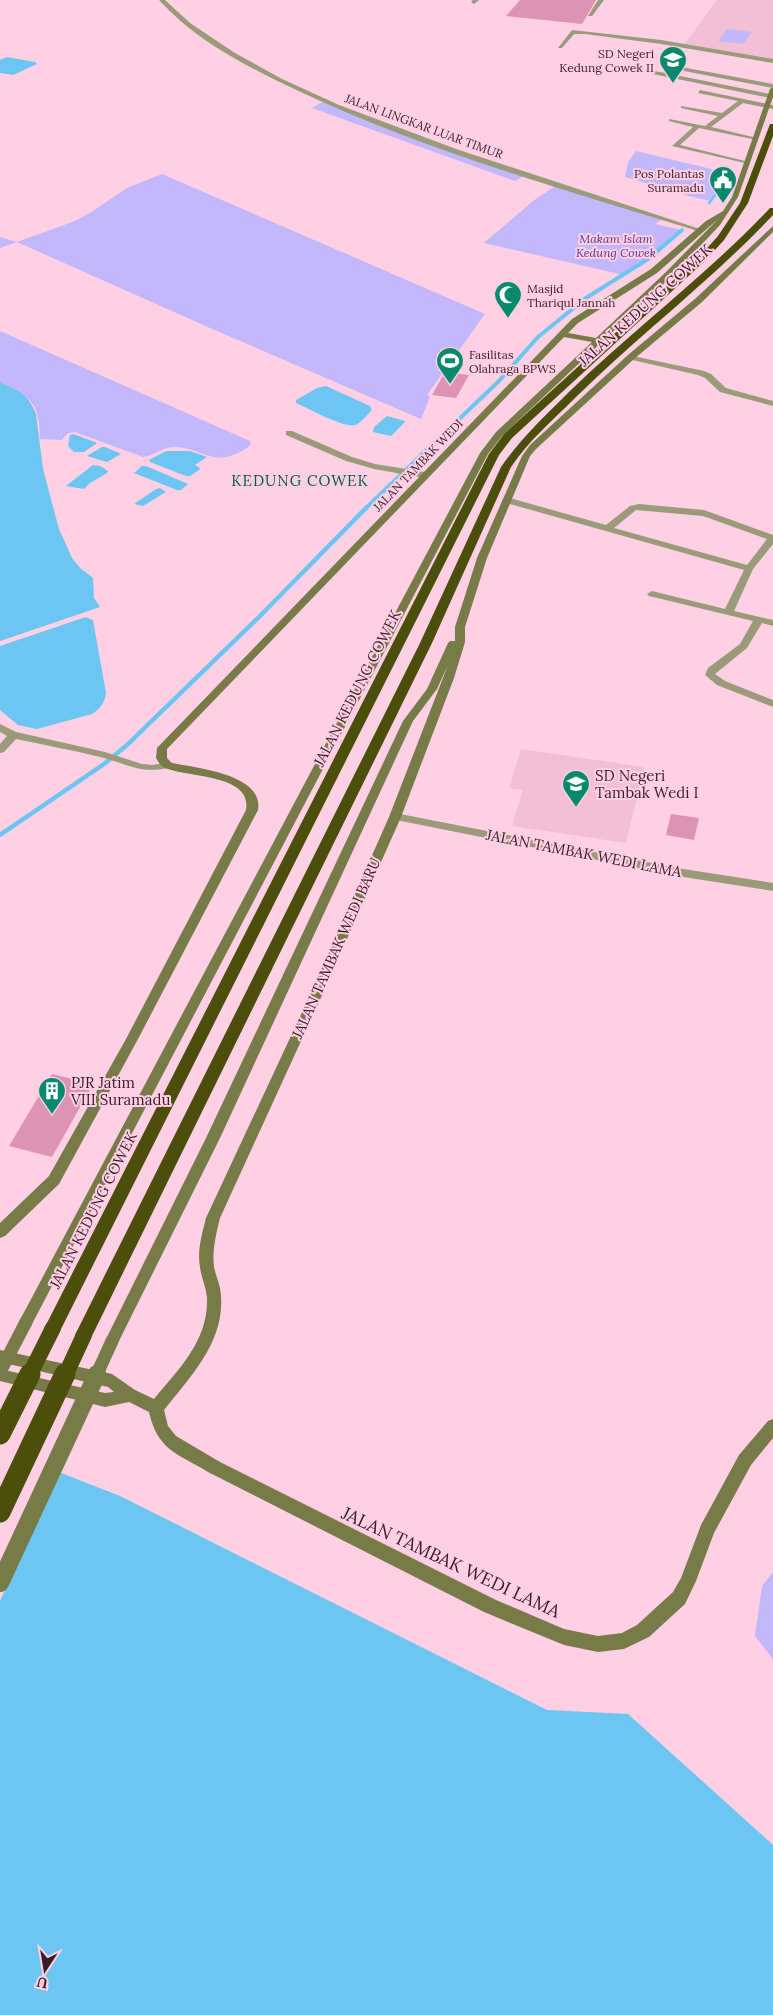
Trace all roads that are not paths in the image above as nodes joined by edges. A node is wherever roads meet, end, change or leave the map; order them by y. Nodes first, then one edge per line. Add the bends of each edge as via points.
1 (162, 0) edge
2 (601, 0) edge
3 (590, 15) dead end
4 (560, 47) dead end
5 (773, 61) edge
6 (682, 69) dead end
7 (654, 73) dead end
8 (773, 87) edge
9 (700, 92) dead end
10 (770, 96) junction
11 (742, 101) junction
12 (770, 106) edge
13 (684, 107) dead end
14 (724, 115) junction
15 (671, 120) dead end
16 (698, 126) junction
17 (773, 126) edge
18 (706, 128) junction
19 (755, 139) junction
20 (747, 163) junction
21 (750, 172) junction
22 (728, 209) junction
23 (773, 210) edge
24 (773, 228) edge
25 (700, 230) junction
26 (724, 268) junction
27 (654, 271) junction
28 (669, 274) junction
29 (562, 334) junction
30 (599, 341) junction
31 (631, 357) junction
32 (773, 404) edge
33 (289, 433) dead end
34 (425, 475) junction
35 (506, 500) junction
36 (608, 528) junction
37 (749, 569) junction
38 (652, 594) dead end
39 (728, 613) junction
40 (759, 620) junction
41 (773, 623) edge
42 (460, 627) junction
43 (773, 704) edge
44 (0, 727) edge
45 (14, 735) junction
46 (0, 750) edge
47 (168, 765) junction
48 (395, 817) junction
49 (773, 887) edge
50 (0, 1232) edge
51 (0, 1356) edge
52 (0, 1373) edge
53 (130, 1395) junction
54 (156, 1408) junction
55 (773, 1426) edge
56 (0, 1434) edge
57 (0, 1512) edge
58 (0, 1584) edge

1 - 25 street, JALAN LINGKAR LUAR TIMUR via 188,24 232,55 352,114 467,155
2 - 3 street
4 - 5 street via 572,32 585,32
6 - 8 street
7 - 10 street
8 - 10 main road, JALAN KEDUNG COWEK
9 - 11 street
10 - 12 main road, JALAN KEDUNG COWEK
11 - 12 street
11 - 14 street
12 - 19 main road, JALAN KEDUNG COWEK
13 - 14 street
14 - 18 street
15 - 16 street
16 - 18 street
16 - 20 street via 675,146
17 - 21 highway, JALAN KEDUNG COWEK
18 - 19 street
19 - 20 main road, JALAN KEDUNG COWEK
20 - 21 main road, JALAN KEDUNG COWEK
21 - 22 main road, JALAN KEDUNG COWEK
21 - 56 highway, JALAN KEDUNG COWEK, bridge via 744,203 703,258 499,446
22 - 25 main road, JALAN TAMBAK WEDI
22 - 28 main road, JALAN KEDUNG COWEK via 710,235
23 - 26 highway, JALAN KEDUNG COWEK
24 - 26 main road, JALAN KEDUNG COWEK
25 - 27 main road, JALAN TAMBAK WEDI
26 - 31 main road, JALAN KEDUNG COWEK via 699,300
26 - 57 highway, JALAN KEDUNG COWEK, bridge via 603,365 514,454 426,643
27 - 28 main road
27 - 29 main road, JALAN TAMBAK WEDI via 575,321
28 - 30 main road, JALAN KEDUNG COWEK
29 - 30 main road
29 - 34 main road, JALAN TAMBAK WEDI
30 - 52 main road, JALAN KEDUNG COWEK, bridge via 498,434 484,453
31 - 32 street via 700,373 723,390
31 - 35 main road, JALAN TAMBAK WEDI BARU via 533,447
33 - 34 street via 349,458
34 - 47 main road, JALAN TAMBAK WEDI via 162,748 162,761
35 - 36 street
35 - 42 main road, JALAN TAMBAK WEDI BARU via 482,558
36 - 37 street
36 - 37 street via 638,507 704,513 771,537
37 - 39 street
38 - 39 street
39 - 40 street
40 - 41 street
40 - 43 street via 744,646 712,670 710,675 721,683
42 - 48 main road, JALAN TAMBAK WEDI BARU via 460,642 449,678
42 - 58 main road, bridge via 432,689 408,721 213,1138 112,1341
44 - 45 street
45 - 46 street
45 - 47 street via 152,768
47 - 50 main road via 231,781 251,795 252,810 54,1180
48 - 49 street, JALAN TAMBAK WEDI LAMA via 677,872
48 - 54 main road, JALAN TAMBAK WEDI BARU via 213,1218 207,1244 207,1266 214,1297 213,1316 205,1343 195,1361
51 - 53 main road via 112,1381
52 - 53 main road via 104,1400
53 - 54 main road
54 - 55 main road, JALAN TAMBAK WEDI LAMA via 161,1429 170,1441 222,1472 490,1606 564,1637 598,1644 624,1641 643,1631 679,1598 707,1530 745,1460

